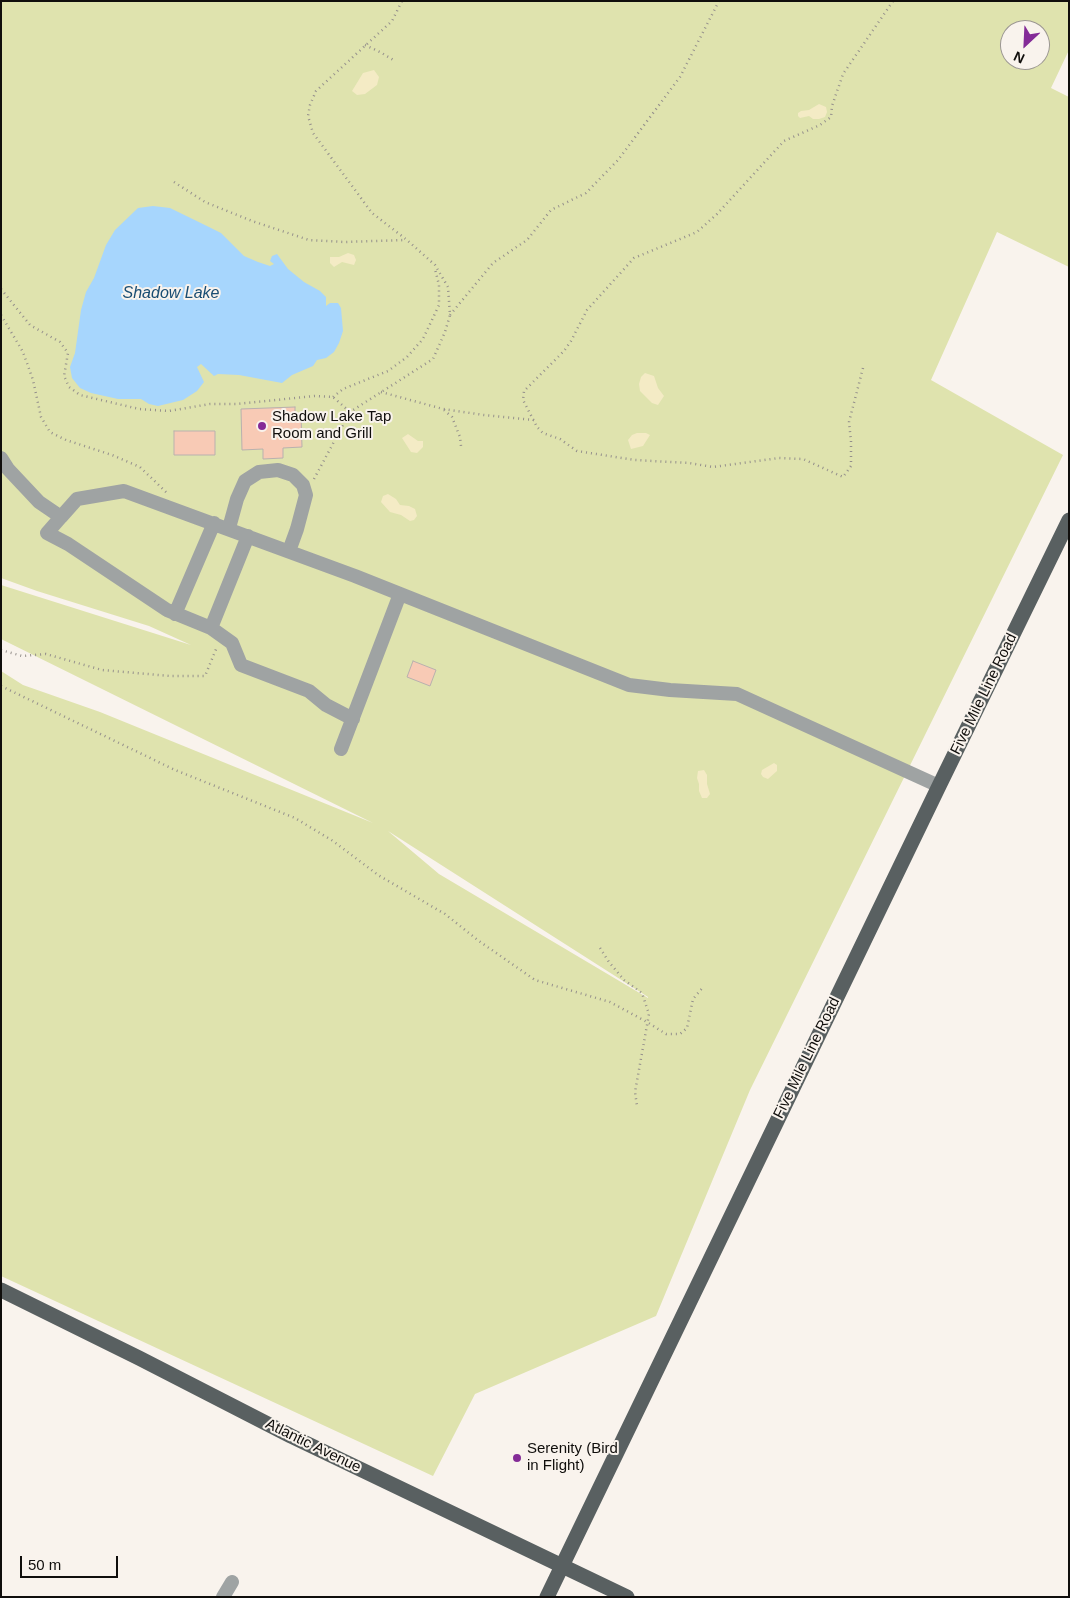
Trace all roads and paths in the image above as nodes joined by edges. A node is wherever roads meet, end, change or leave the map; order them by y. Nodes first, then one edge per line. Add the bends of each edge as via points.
1 (402, 1) edge
2 (719, 1) edge
3 (893, 1) edge
4 (365, 45) junction
5 (395, 61) dead end
6 (174, 182) dead end
7 (407, 240) junction
8 (435, 265) junction
9 (1, 288) edge
10 (1, 315) edge
11 (450, 315) junction
12 (863, 368) dead end
13 (382, 392) junction
14 (333, 397) junction
15 (443, 409) junction
16 (350, 412) junction
17 (534, 420) junction
18 (461, 446) dead end
19 (1, 458) edge
20 (306, 495) junction
21 (182, 512) junction
22 (62, 516) junction
23 (1069, 520) edge
24 (214, 523) junction
25 (229, 528) junction
26 (248, 536) junction
27 (288, 551) junction
28 (400, 594) junction
29 (175, 614) junction
30 (217, 632) junction
31 (1, 650) edge
32 (1, 686) edge
33 (353, 719) junction
34 (341, 748) dead end
35 (939, 786) junction
36 (600, 948) dead end
37 (704, 986) dead end
38 (647, 1022) junction
39 (637, 1106) dead end
40 (1, 1290) edge
41 (562, 1566) junction
42 (232, 1582) dead end
43 (222, 1597) edge
44 (548, 1597) edge
45 (627, 1597) edge

1 - 4 path via 392,21
2 - 11 path via 680,77 618,160 586,193 550,210 527,240 493,263
3 - 17 path via 842,74 831,117 784,141 697,232 634,258 587,310 564,351 524,391 523,400
4 - 5 path
4 - 7 path via 316,91 308,116 313,133 372,213
6 - 7 path via 205,202 309,240
7 - 8 path
8 - 11 path via 448,287
8 - 14 path via 439,305 423,339 407,358 388,371 343,389
9 - 14 path via 30,325 60,342 68,353 64,376 69,387 80,395 139,409 168,411 210,404
10 - 21 path via 23,352 33,380 40,417 50,432 140,467 164,489
11 - 13 path via 433,359
12 - 17 path via 849,422 851,466 843,477 803,459 779,458 713,467 635,460 577,450 543,433
13 - 15 path
13 - 16 path
14 - 16 path
15 - 17 path
15 - 18 path via 452,417
16 - 20 path
19 - 22 street via 39,502
20 - 25 street via 303,485 293,475 278,470 259,472 245,481 240,490
20 - 27 street
21 - 22 street via 124,491 77,499
21 - 24 street
22 - 29 street via 47,533
23 - 35 main road, Five Mile Line Road
24 - 25 street
24 - 29 street
25 - 26 street
26 - 27 street
26 - 30 street
27 - 28 street
28 - 33 street
28 - 35 street via 629,685 737,694
29 - 30 street
30 - 31 path via 205,676 102,670 46,654 22,656
30 - 33 street via 232,643 241,665 309,691 326,705
32 - 38 path via 175,770 295,818 445,914 534,980 610,1002
33 - 34 street
35 - 41 main road, Five Mile Line Road
36 - 38 path via 624,980 642,993 649,1014
37 - 38 path via 693,1000 687,1028 680,1034 666,1034
38 - 39 path via 635,1092
40 - 41 main road, Atlantic Avenue via 291,1436
41 - 44 main road, Five Mile Line Road
41 - 45 main road, Atlantic Avenue
42 - 43 street

